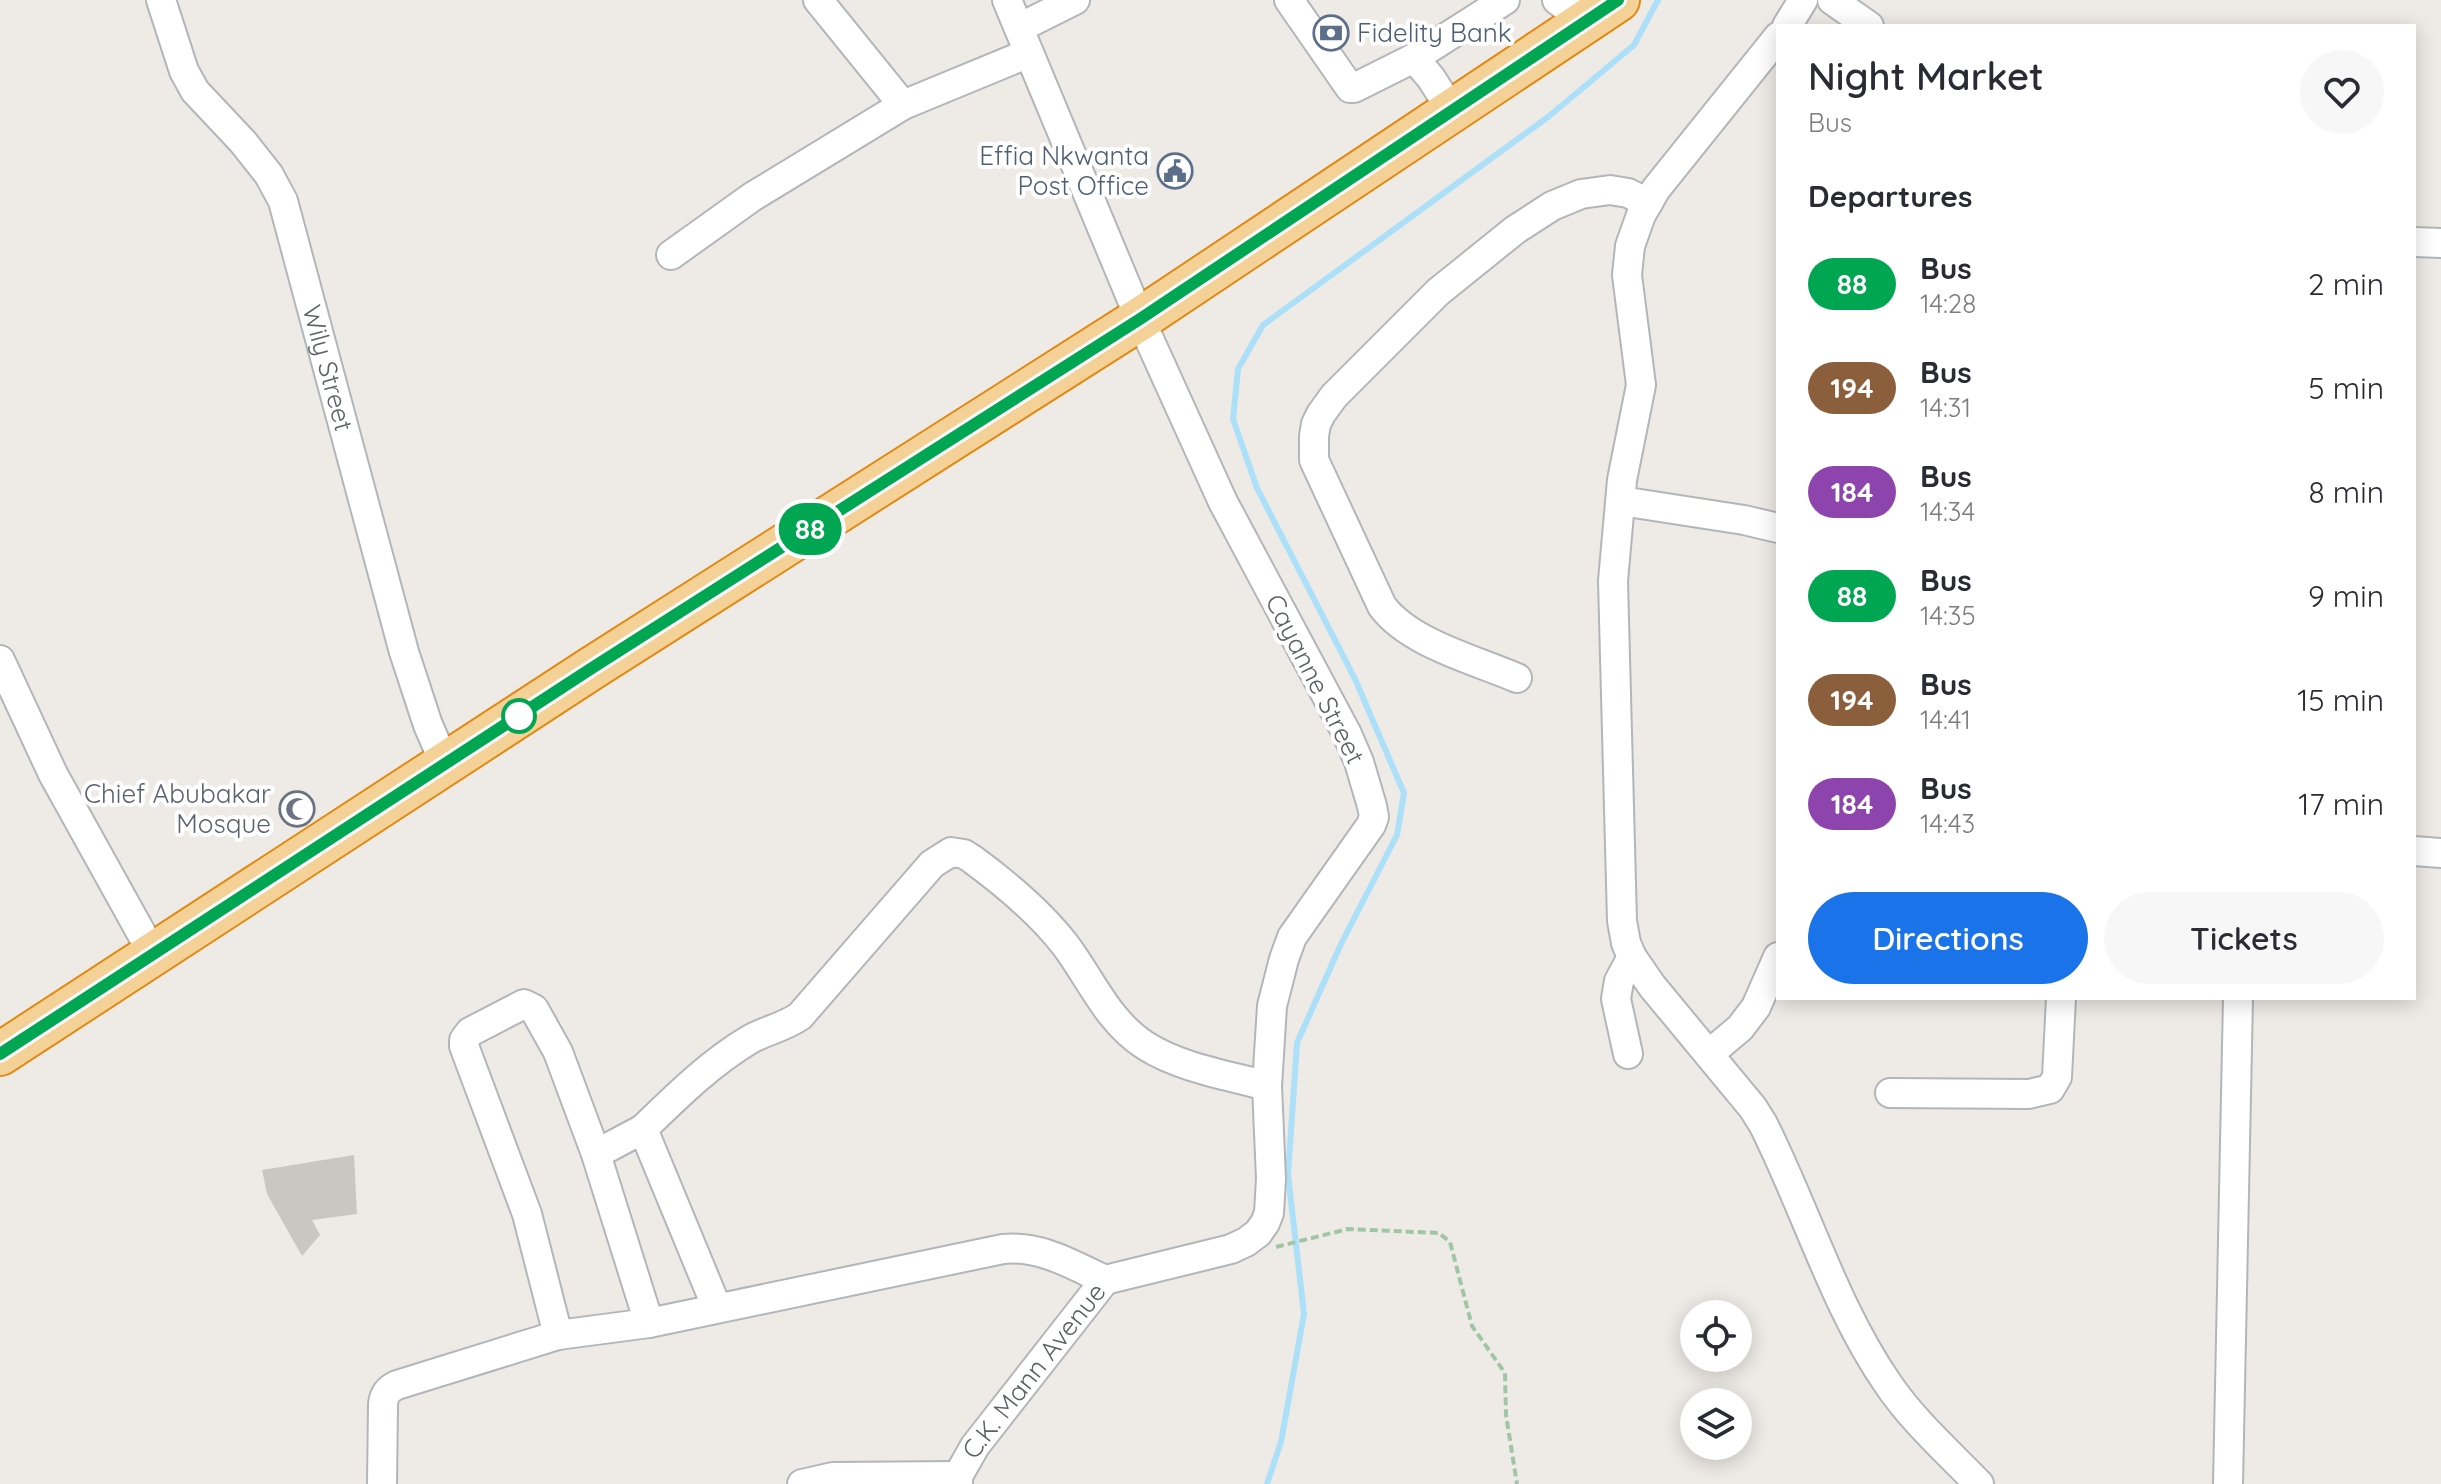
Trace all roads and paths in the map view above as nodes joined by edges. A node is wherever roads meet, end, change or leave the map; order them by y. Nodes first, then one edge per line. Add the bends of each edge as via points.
1 (161, 0) edge
2 (818, 0) edge
3 (1007, 0) edge
4 (1075, 0) edge
5 (1289, 0) edge
6 (1505, 0) edge
7 (1803, 0) edge
8 (1832, 0) edge
9 (1587, 7) edge
10 (1788, 24) edge
11 (1866, 24) edge
12 (1776, 39) edge
13 (1024, 40) junction
14 (1414, 58) junction
15 (903, 105) junction
16 (1452, 111) junction
17 (1648, 203) junction
18 (2416, 242) edge
19 (2441, 243) edge
20 (671, 255) dead end
21 (1140, 319) junction
22 (1621, 501) junction
23 (1776, 528) edge
24 (0, 660) edge
25 (1517, 678) dead end
26 (445, 764) junction
27 (2416, 851) edge
28 (2441, 853) edge
29 (154, 956) junction
30 (1632, 957) junction
31 (1776, 962) edge
32 (2061, 1000) edge
33 (2238, 1000) edge
34 (0, 1054) edge
35 (1628, 1054) dead end
36 (1709, 1054) junction
37 (1267, 1086) junction
38 (1890, 1093) dead end
39 (643, 1129) junction
40 (596, 1154) junction
41 (1276, 1247) dead end
42 (1105, 1280) junction
43 (717, 1308) junction
44 (649, 1323) junction
45 (558, 1335) junction
46 (958, 1480) edge
47 (382, 1484) edge
48 (802, 1484) edge
49 (1517, 1484) edge
50 (1979, 1484) edge
51 (2228, 1484) edge

1 - 26 street, Wily Street via 195,91 263,168 283,201 404,652
2 - 15 street
3 - 13 street
4 - 13 street
5 - 14 street via 1350,88
6 - 14 street
7 - 10 street
8 - 11 street
9 - 16 highway
12 - 17 street
13 - 15 street
13 - 21 street
14 - 16 street
15 - 20 street via 752,197
16 - 21 highway
17 - 22 street via 1630,246 1627,275 1641,385
17 - 25 street via 1628,193 1598,191 1552,206 1515,230 1438,292 1334,396 1316,424 1314,460 1382,606 1416,636
18 - 19 street
21 - 26 highway
21 - 37 street, Cayanne Street via 1223,502 1347,734 1374,817 1292,937 1272,1006
22 - 23 street
22 - 30 street via 1613,581 1622,921
24 - 29 street via 53,774
26 - 29 highway
27 - 28 street
29 - 34 highway
30 - 35 street via 1616,999
30 - 36 street
31 - 36 street via 1756,1007
32 - 38 street via 2057,1077 2050,1089 2029,1094
33 - 51 street
36 - 50 street via 1763,1124 1837,1290 1885,1380
37 - 39 street via 1193,1066 1143,1044 1106,1008 1042,917 972,859 951,852 932,864 800,1016 743,1044
37 - 42 street, C.K. Mann Avenue via 1270,1200 1258,1233 1231,1249
39 - 40 street
39 - 43 street
40 - 44 street
40 - 45 street via 558,1052 532,1007 521,1005 468,1033 464,1046 527,1214
41 - 49 path via 1348,1229 1439,1233 1450,1242 1472,1326 1505,1373
42 - 43 street via 1018,1247
42 - 46 street, C.K. Mann Avenue via 975,1446
43 - 44 street
44 - 45 street
45 - 47 street via 389,1390 383,1404
46 - 48 street via 833,1477

